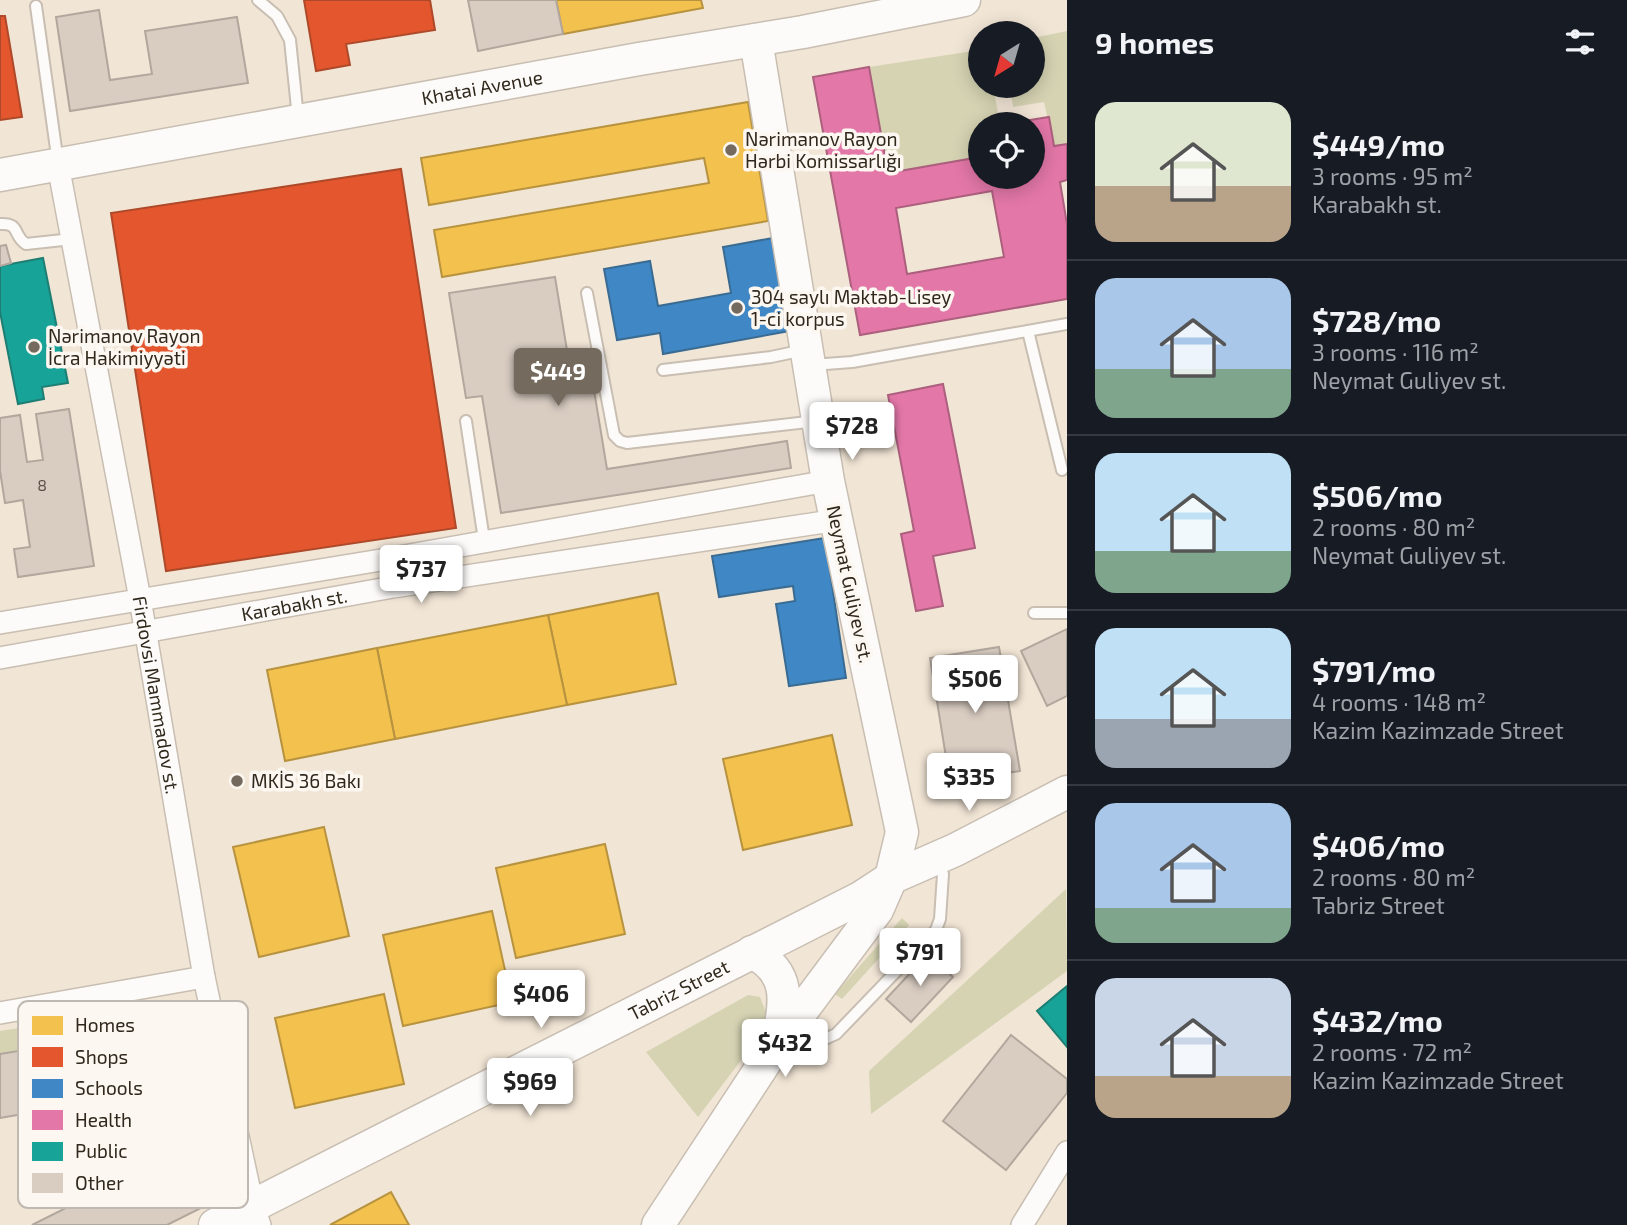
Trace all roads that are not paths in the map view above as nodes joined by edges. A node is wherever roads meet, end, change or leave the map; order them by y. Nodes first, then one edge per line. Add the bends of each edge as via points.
1 (258, 0) edge
2 (964, 0) edge
3 (36, 6) dead end
4 (756, 40) junction
5 (298, 121) junction
6 (58, 165) junction
7 (0, 175) edge
8 (0, 225) edge
9 (72, 239) junction
10 (587, 293) dead end
11 (1067, 324) edge
12 (1028, 331) junction
13 (808, 357) junction
14 (663, 370) dead end
15 (819, 420) junction
16 (466, 421) dead end
17 (1062, 470) dead end
18 (828, 481) junction
19 (838, 520) junction
20 (484, 540) junction
21 (140, 599) junction
22 (1034, 613) dead end
23 (1067, 613) edge
24 (0, 623) edge
25 (145, 632) junction
26 (0, 658) edge
27 (1067, 792) edge
28 (1067, 810) edge
29 (902, 832) junction
30 (949, 862) junction
31 (891, 878) junction
32 (877, 910) junction
33 (762, 958) junction
34 (204, 977) junction
35 (68, 1001) edge
36 (209, 1001) edge
37 (18, 1010) edge
38 (0, 1013) edge
39 (777, 1044) junction
40 (1067, 1152) edge
41 (248, 1171) edge
42 (259, 1219) edge
43 (215, 1225) edge
44 (658, 1225) edge
45 (1022, 1225) edge

1 - 5 lane via 277,16 290,40
2 - 4 main road, Khatai Avenue
3 - 6 lane
4 - 5 main road, Khatai Avenue
4 - 13 main road, Neymat Guliyev st.
5 - 6 main road, Khatai Avenue
6 - 7 main road, Khatai Avenue
6 - 9 street, Firdovsi Mammadov st.
8 - 9 lane via 10,224 26,244
9 - 21 street, Firdovsi Mammadov st.
10 - 15 lane via 614,435 620,441
11 - 12 lane
12 - 13 lane via 852,362
12 - 17 lane
13 - 14 lane
13 - 15 main road, Neymat Guliyev st.
15 - 18 main road, Neymat Guliyev st.
16 - 20 lane
18 - 19 main road, Neymat Guliyev st.
18 - 20 street, Karabakh st.
19 - 25 street, Karabakh st. via 393,587
19 - 29 main road, Neymat Guliyev st.
20 - 21 street, Karabakh st.
21 - 24 street, Karabakh st.
21 - 25 street, Firdovsi Mammadov st.
22 - 23 lane
25 - 26 street, Karabakh st.
25 - 34 street, Firdovsi Mammadov st.
27 - 30 main road, Tabriz Street
28 - 30 main road, Tabriz Street
29 - 30 main road via 919,850
29 - 31 main road, Neymat Guliyev st.
30 - 31 main road, Tabriz Street
30 - 32 main road, Tabriz Street
30 - 39 lane via 936,930 836,1034 825,1040
31 - 32 main road, Neymat Guliyev st.
31 - 33 main road, Tabriz Street
32 - 33 main road, Tabriz Street
32 - 39 main road
33 - 39 main road via 783,987 785,1004
33 - 42 main road, Tabriz Street
34 - 35 street
34 - 36 street, Firdovsi Mammadov st.
37 - 38 street
39 - 44 main road
40 - 45 street
41 - 42 street, Firdovsi Mammadov st.
42 - 43 main road, Tabriz Street

